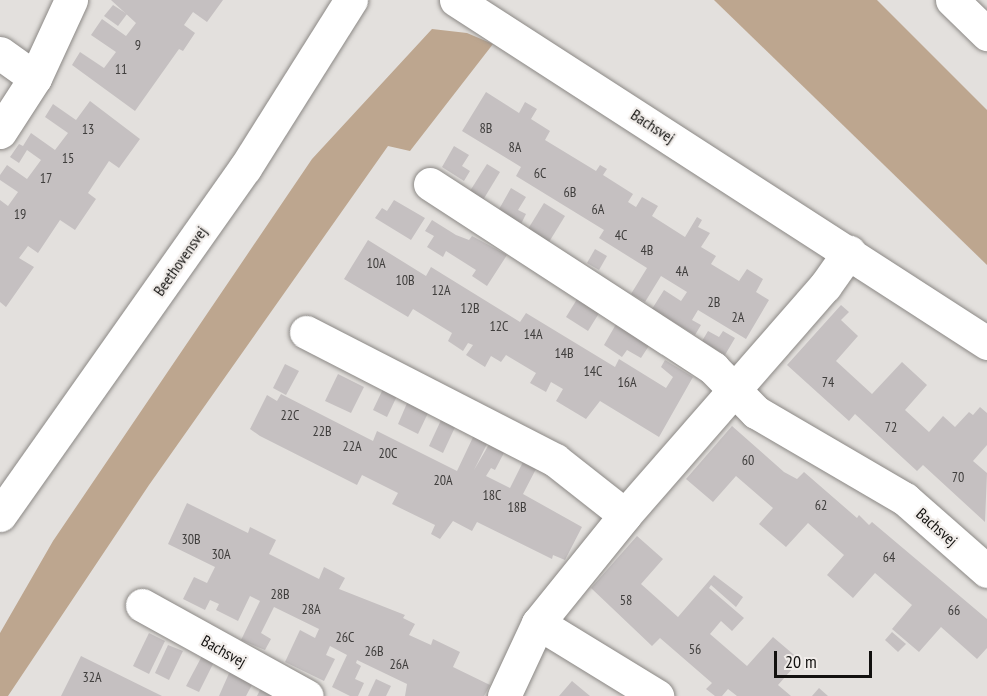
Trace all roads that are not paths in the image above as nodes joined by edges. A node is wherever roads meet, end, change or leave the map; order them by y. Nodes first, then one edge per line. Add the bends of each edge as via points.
1 (71, 0) edge
2 (351, 0) edge
3 (456, 0) edge
4 (952, 0) edge
5 (987, 34) edge
6 (0, 53) edge
7 (35, 78) junction
8 (0, 132) edge
9 (429, 184) dead end
10 (849, 252) junction
11 (306, 332) dead end
12 (987, 343) edge
13 (734, 392) junction
14 (0, 515) edge
15 (625, 515) junction
16 (987, 571) edge
17 (142, 605) dead end
18 (538, 622) junction
19 (307, 696) edge
20 (504, 696) edge
21 (657, 696) edge

1 - 7 street
2 - 14 street, Beethovensvej via 245,168
3 - 10 street, Bachsvej
4 - 5 street
6 - 7 street
7 - 8 street
9 - 13 street, Bachsvej via 713,368
10 - 12 street, Bachsvej
10 - 13 street
11 - 15 street via 555,460
13 - 15 street
13 - 16 street, Bachsvej via 756,412 905,499
15 - 18 street
17 - 19 street, Bachsvej
18 - 20 street
18 - 21 street

